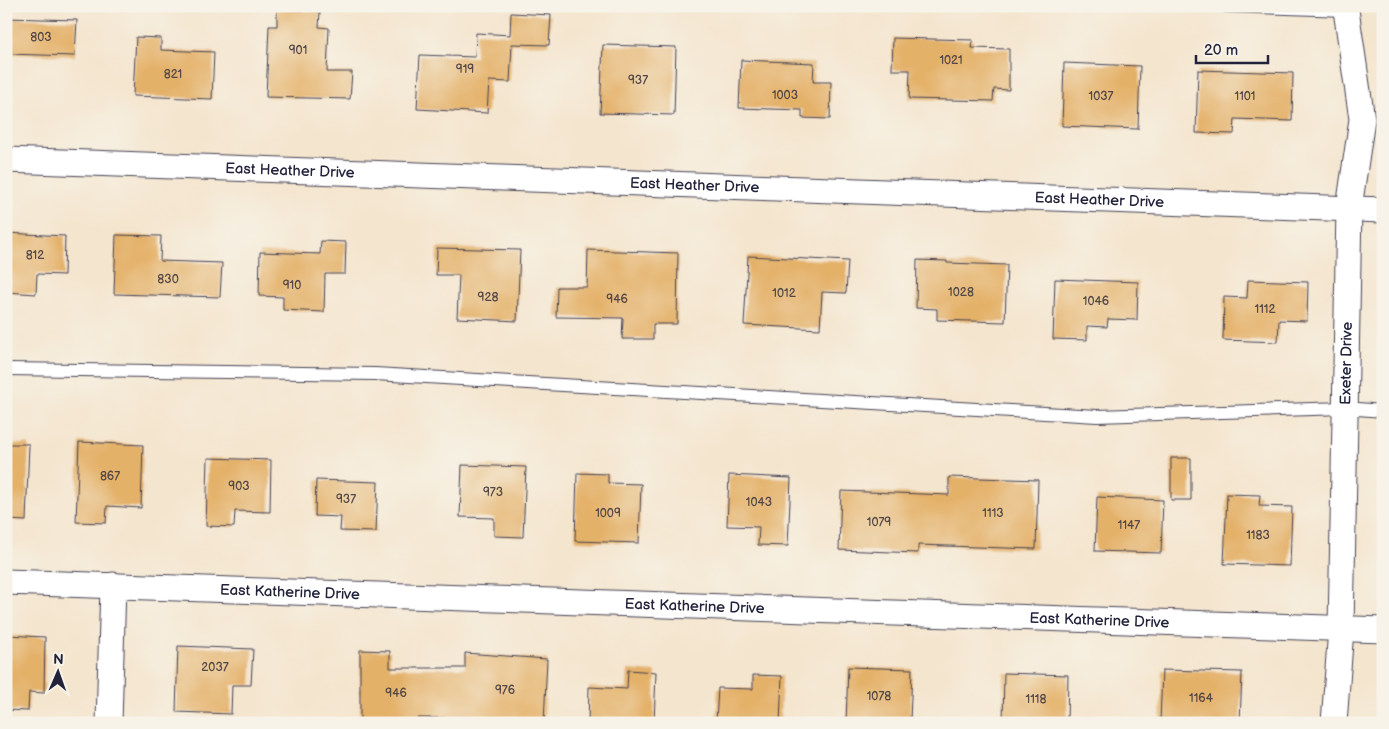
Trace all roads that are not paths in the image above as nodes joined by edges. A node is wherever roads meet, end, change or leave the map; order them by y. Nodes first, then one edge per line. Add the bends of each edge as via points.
1 (1226, 6) edge
2 (1345, 8) edge
3 (6, 160) edge
4 (1349, 208) junction
5 (1383, 210) edge
6 (6, 369) edge
7 (1345, 408) junction
8 (1383, 410) edge
9 (6, 582) edge
10 (113, 585) junction
11 (1340, 629) junction
12 (1383, 630) edge
13 (109, 723) edge
14 (1334, 723) edge

1 - 2 lane
2 - 4 street, Exeter Drive via 1362,119
3 - 4 street, East Heather Drive
4 - 5 street, East Heather Drive
4 - 7 street, Exeter Drive
6 - 7 lane via 375,374 1097,416
7 - 8 lane
7 - 11 street, Exeter Drive
9 - 10 street, East Katherine Drive
10 - 11 street, East Katherine Drive
10 - 13 street
11 - 12 street, East Katherine Drive
11 - 14 street, Exeter Drive

